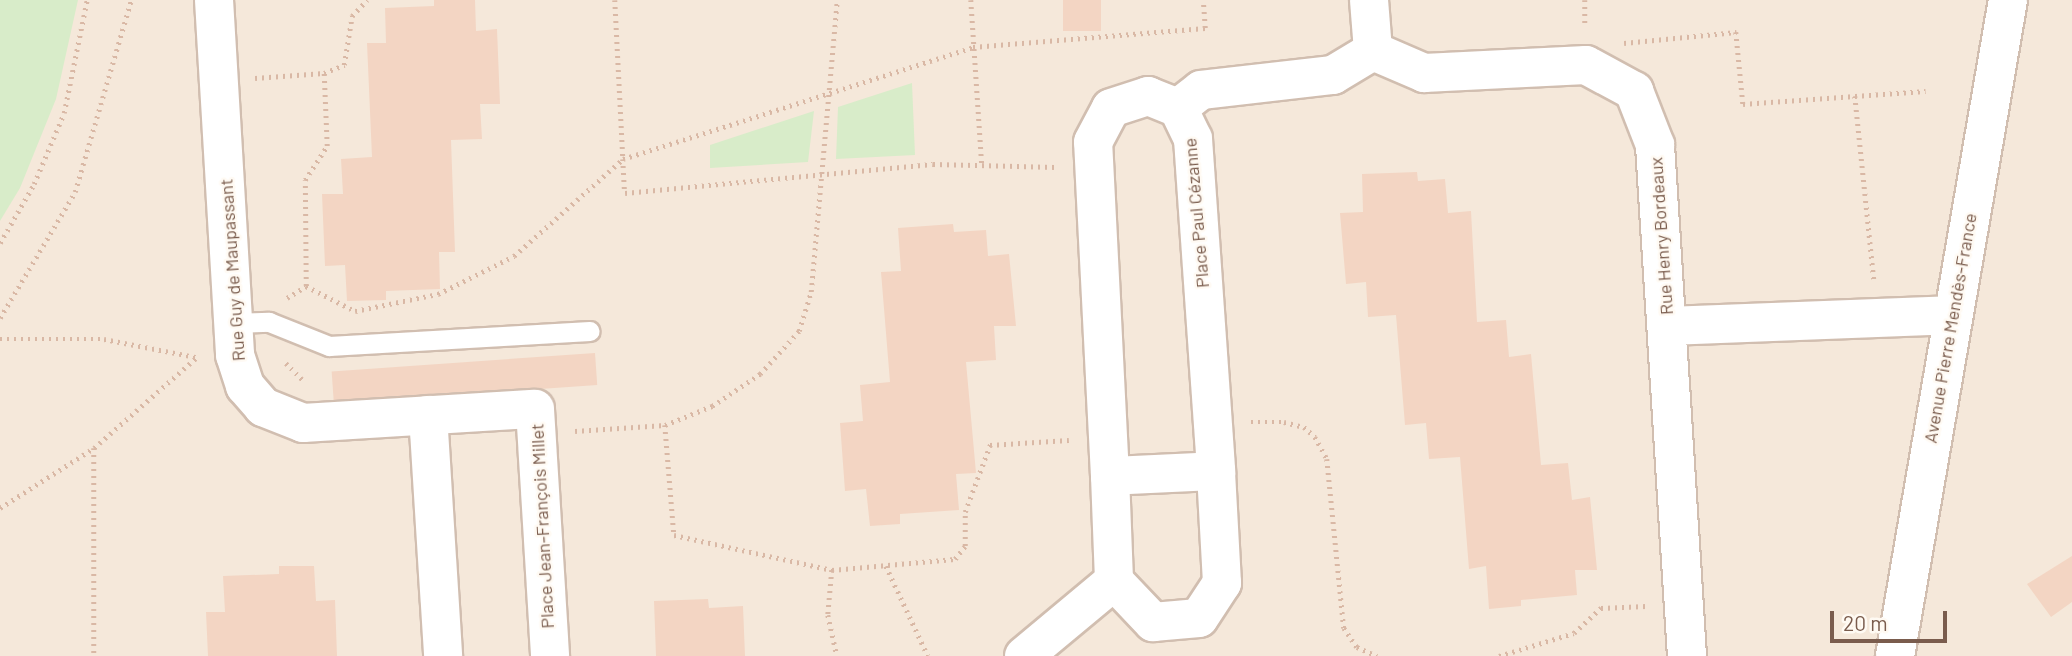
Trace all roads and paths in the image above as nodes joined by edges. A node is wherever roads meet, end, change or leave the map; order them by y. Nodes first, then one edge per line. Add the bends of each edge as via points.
1 (87, 0) edge
2 (131, 0) edge
3 (214, 0) edge
4 (367, 0) edge
5 (615, 0) edge
6 (837, 0) edge
7 (971, 0) edge
8 (1203, 0) edge
9 (1369, 0) edge
10 (1585, 0) edge
11 (2008, 0) edge
12 (973, 47) junction
13 (1373, 51) junction
14 (1586, 65) junction
15 (324, 73) junction
16 (219, 81) junction
17 (1926, 91) dead end
18 (828, 93) junction
19 (1855, 96) junction
20 (1178, 108) junction
21 (623, 159) junction
22 (982, 166) junction
23 (1094, 168) junction
24 (820, 176) junction
25 (0, 243) edge
26 (1874, 284) dead end
27 (306, 286) junction
28 (1950, 314) junction
29 (0, 318) edge
30 (1667, 326) junction
31 (590, 331) dead end
32 (246, 333) junction
33 (0, 339) edge
34 (197, 357) junction
35 (428, 415) junction
36 (344, 421) junction
37 (1212, 423) junction
38 (665, 425) junction
39 (536, 434) junction
40 (1108, 438) junction
41 (94, 448) junction
42 (1216, 471) junction
43 (1110, 476) junction
44 (0, 508) edge
45 (886, 566) junction
46 (832, 570) junction
47 (1114, 581) junction
48 (1683, 604) junction
49 (94, 656) edge
50 (443, 656) edge
51 (550, 656) edge
52 (837, 656) edge
53 (928, 656) edge
54 (1024, 656) edge
55 (1377, 656) edge
56 (1499, 656) edge
57 (1687, 656) edge
58 (1895, 656) edge

1 - 25 path via 64,113 34,184
2 - 29 path via 75,192
3 - 16 street, Rue Guy de Maupassant
4 - 15 path via 352,16 344,65
5 - 21 path
6 - 18 path
7 - 12 path
8 - 12 path via 1205,28
9 - 13 street
10 - 14 path
11 - 28 street, Avenue Pierre Mendès-France
12 - 18 path
12 - 22 path
13 - 14 street via 1424,73
13 - 20 street via 1334,75 1201,90
14 - 19 path via 1630,40 1736,32 1742,104
14 - 30 street, Rue Henry Bordeaux via 1634,91 1656,145
15 - 16 path
15 - 27 path via 327,146 305,180
16 - 32 street, Rue Guy de Maupassant
17 - 19 path
18 - 21 path
18 - 24 path
19 - 26 path
20 - 23 street via 1148,96 1111,108 1093,142
20 - 37 street, Place Paul Cézanne via 1193,139
21 - 24 path via 625,193
21 - 27 path via 514,256 438,295 355,311
22 - 23 path
22 - 24 path via 933,164
23 - 40 street
24 - 38 path via 811,292 799,331 760,374 712,407
27 - 32 path
28 - 30 street
28 - 58 street, Avenue Pierre Mendès-France
30 - 48 street, Rue Henry Bordeaux
31 - 32 lane via 329,346
32 - 34 path
32 - 36 path via 286,362
32 - 36 street, Rue Guy de Maupassant via 245,386 263,407 303,423
33 - 34 path via 104,339
34 - 41 path
35 - 36 street, Rue Guy de Maupassant
35 - 39 street, Place Jean-François Millet via 535,409
35 - 50 street
37 - 42 street, Place Paul Cézanne
37 - 55 path via 1284,422 1304,427 1315,437 1327,459 1344,628 1357,647
38 - 39 path
38 - 46 path via 674,535
39 - 51 street, Place Jean-François Millet
40 - 43 street
40 - 45 path via 990,445 965,512 965,546 955,558
41 - 44 path
41 - 49 path
42 - 43 street
42 - 47 street, Place Paul Cézanne via 1222,583 1199,618 1153,622
43 - 47 street
45 - 46 path
45 - 53 path
46 - 52 path via 828,615
47 - 54 street
48 - 56 path via 1601,608 1574,633
48 - 57 street, Rue Henry Bordeaux

